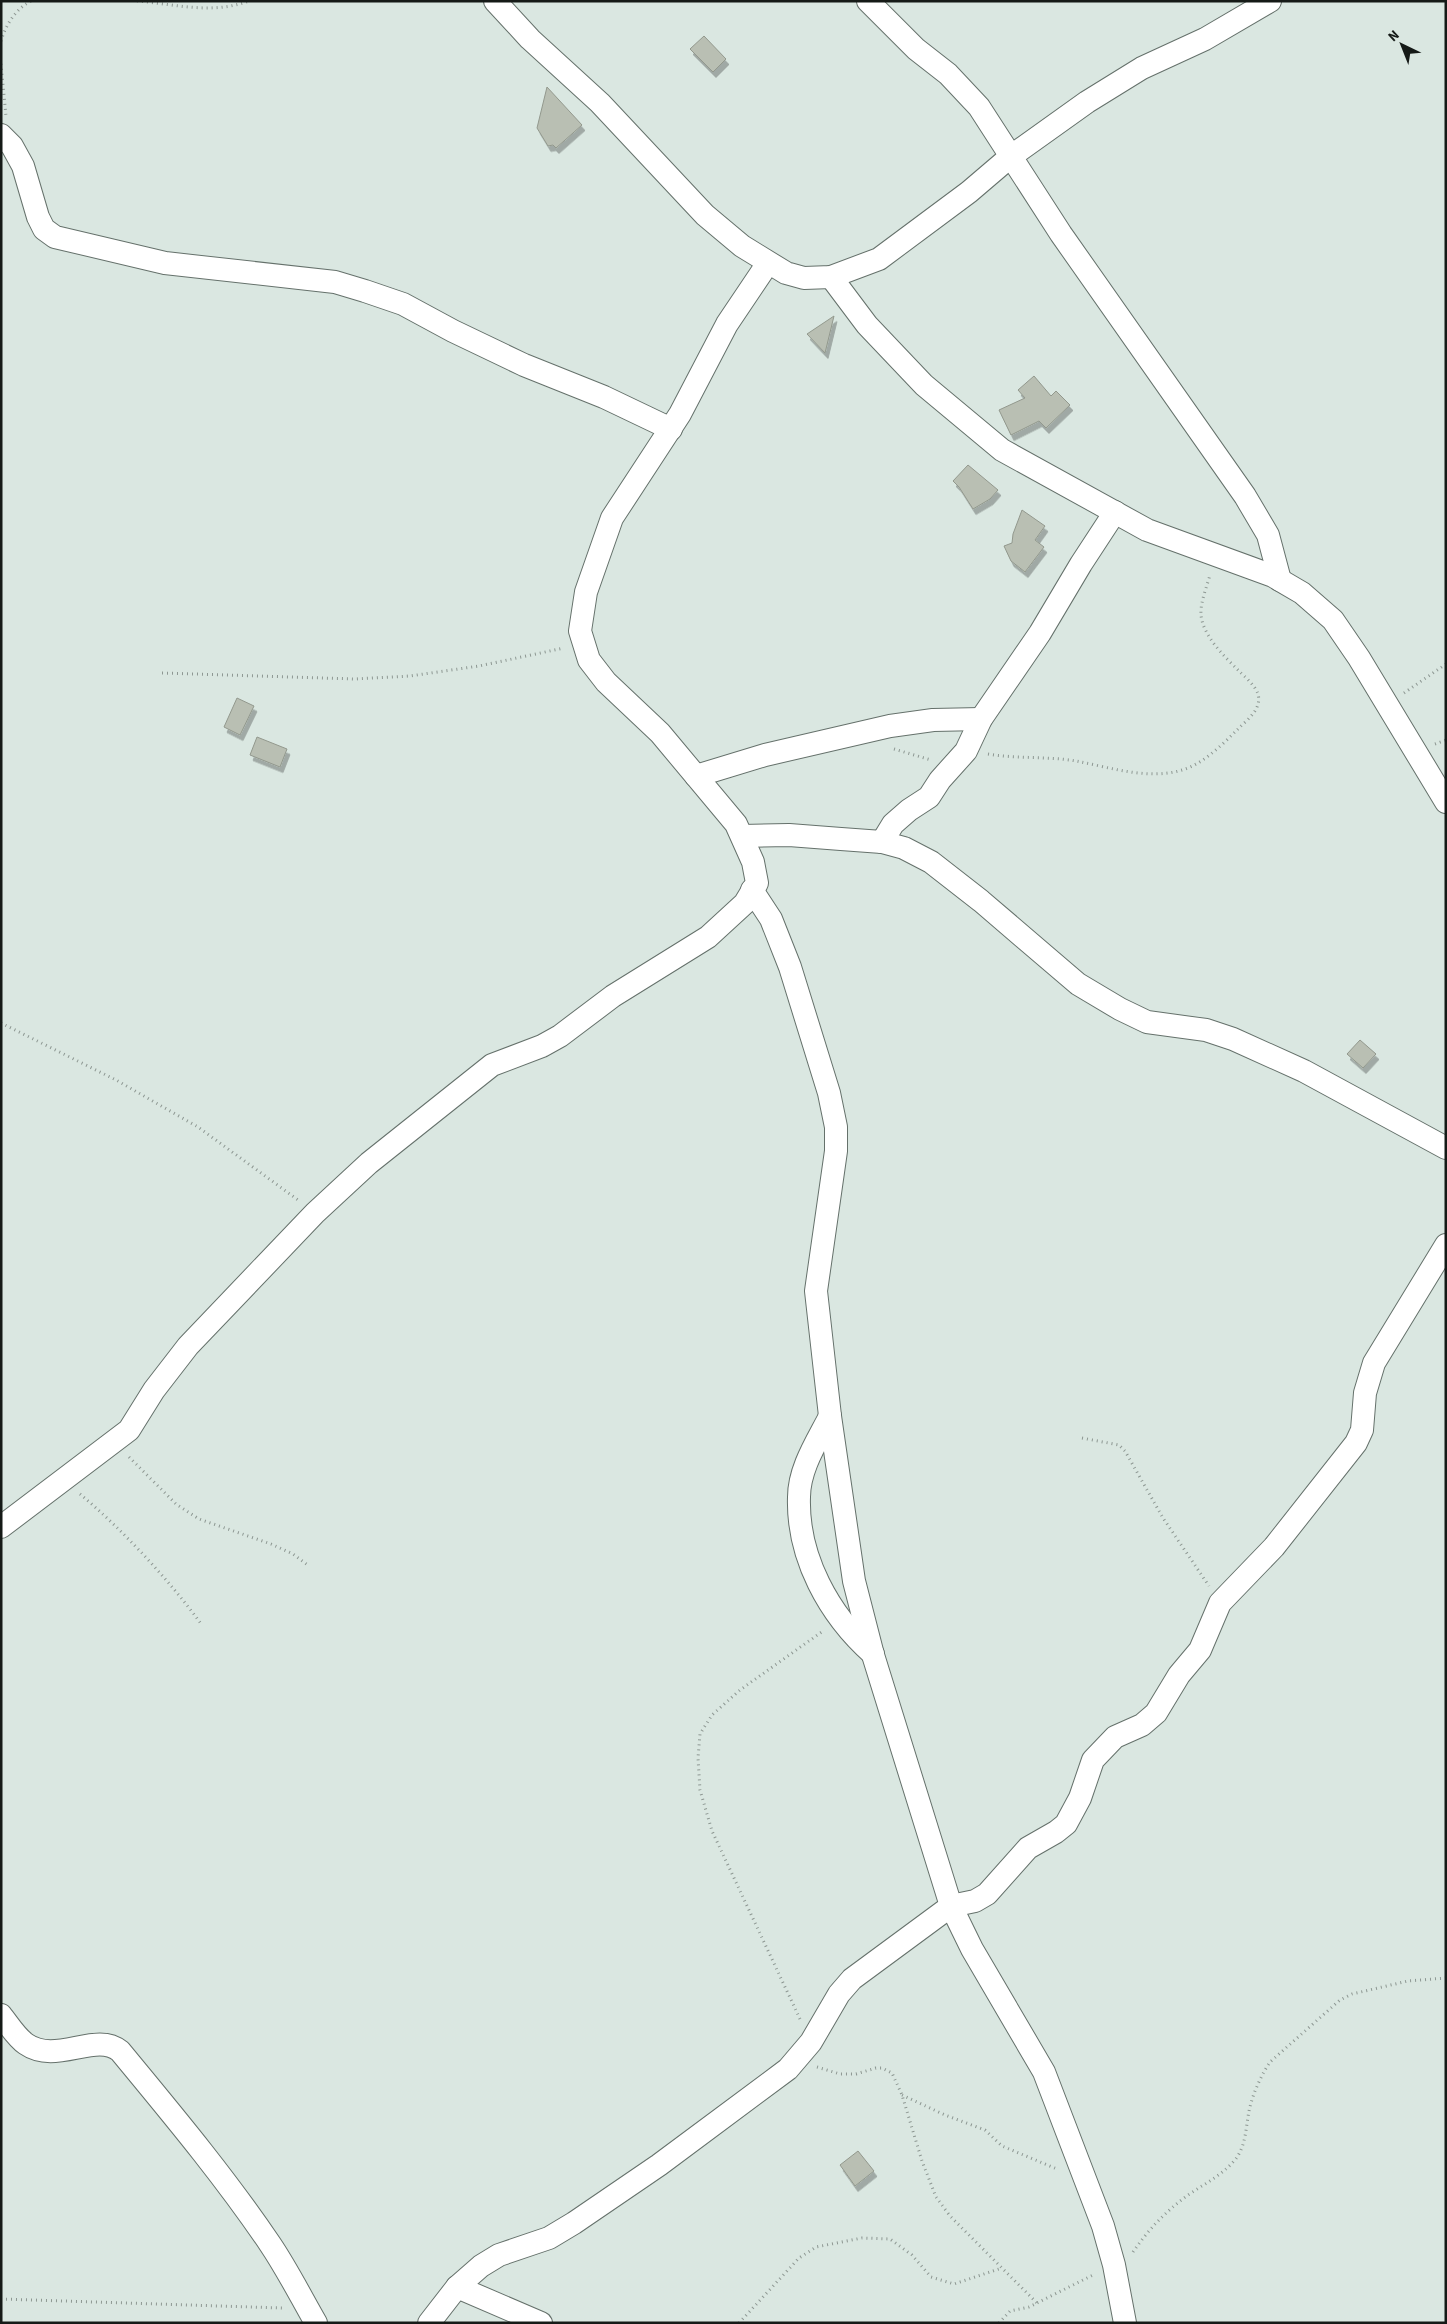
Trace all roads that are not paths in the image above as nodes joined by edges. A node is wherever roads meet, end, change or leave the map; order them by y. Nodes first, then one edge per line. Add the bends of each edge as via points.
1 (495, 1) edge
2 (868, 1) edge
3 (1270, 1) edge
4 (5, 139) edge
5 (1010, 157) junction
6 (768, 263) junction
7 (831, 277) junction
8 (671, 429) junction
9 (1115, 512) junction
10 (1280, 580) junction
11 (982, 719) junction
12 (696, 776) junction
13 (1446, 802) edge
14 (742, 836) junction
15 (882, 842) junction
16 (752, 890) junction
17 (1446, 1148) edge
18 (1446, 1246) edge
19 (830, 1416) junction
20 (1, 1527) edge
21 (873, 1655) junction
22 (951, 1906) junction
23 (1, 2015) edge
24 (457, 2287) junction
25 (312, 2316) edge
26 (429, 2323) edge
27 (541, 2323) edge
28 (1125, 2323) edge

1 - 6 street via 600,103 705,215
2 - 5 street via 979,107
3 - 5 street via 1205,39 1142,68 1087,102
4 - 8 street via 23,166 44,229 55,237 165,263 350,286 403,304 515,360
5 - 7 street via 879,259
5 - 10 street via 1246,496 1268,535
6 - 7 street via 804,278
6 - 8 street via 727,324
7 - 9 street via 868,325 924,385 968,422 1002,450
8 - 12 street via 612,518 586,592 580,631 589,660 606,682 660,733
9 - 10 street via 1147,530
9 - 11 street
10 - 13 street via 1302,593 1332,620 1359,658
11 - 12 street via 933,720 890,726 765,755
11 - 15 street via 966,751 929,797 893,824
12 - 14 street via 736,824
14 - 15 street via 788,835
14 - 16 street via 753,862 757,883
15 - 17 street via 904,848 931,862 981,900 1078,984 1120,1010 1147,1022 1206,1030 1233,1039 1304,1071
16 - 19 street via 771,919 790,967 829,1093 836,1127 836,1151 816,1291
16 - 20 street via 745,903 708,937 613,996 560,1036 492,1065 376,1157 315,1213 188,1346 154,1390 129,1430
18 - 22 street via 1374,1363 1365,1393 1362,1430 1356,1443 1274,1547 1220,1603 1200,1650 1179,1675 1156,1713 1115,1737 1093,1760 1080,1798 1066,1824 1028,1848 987,1894 975,1901
19 - 21 street via 854,1581
19 - 21 street via 807,1463 798,1496 802,1539 822,1592 840,1620
21 - 22 street
22 - 24 street via 852,1979 839,1994 805,2051 659,2165 549,2238 499,2255 480,2266
22 - 28 street via 972,1949 1044,2072 1086,2180 1115,2271
23 - 25 street via 18,2037 35,2049 52,2052 106,2044 120,2051 194,2140 240,2202 271,2246
24 - 26 street
24 - 27 street

